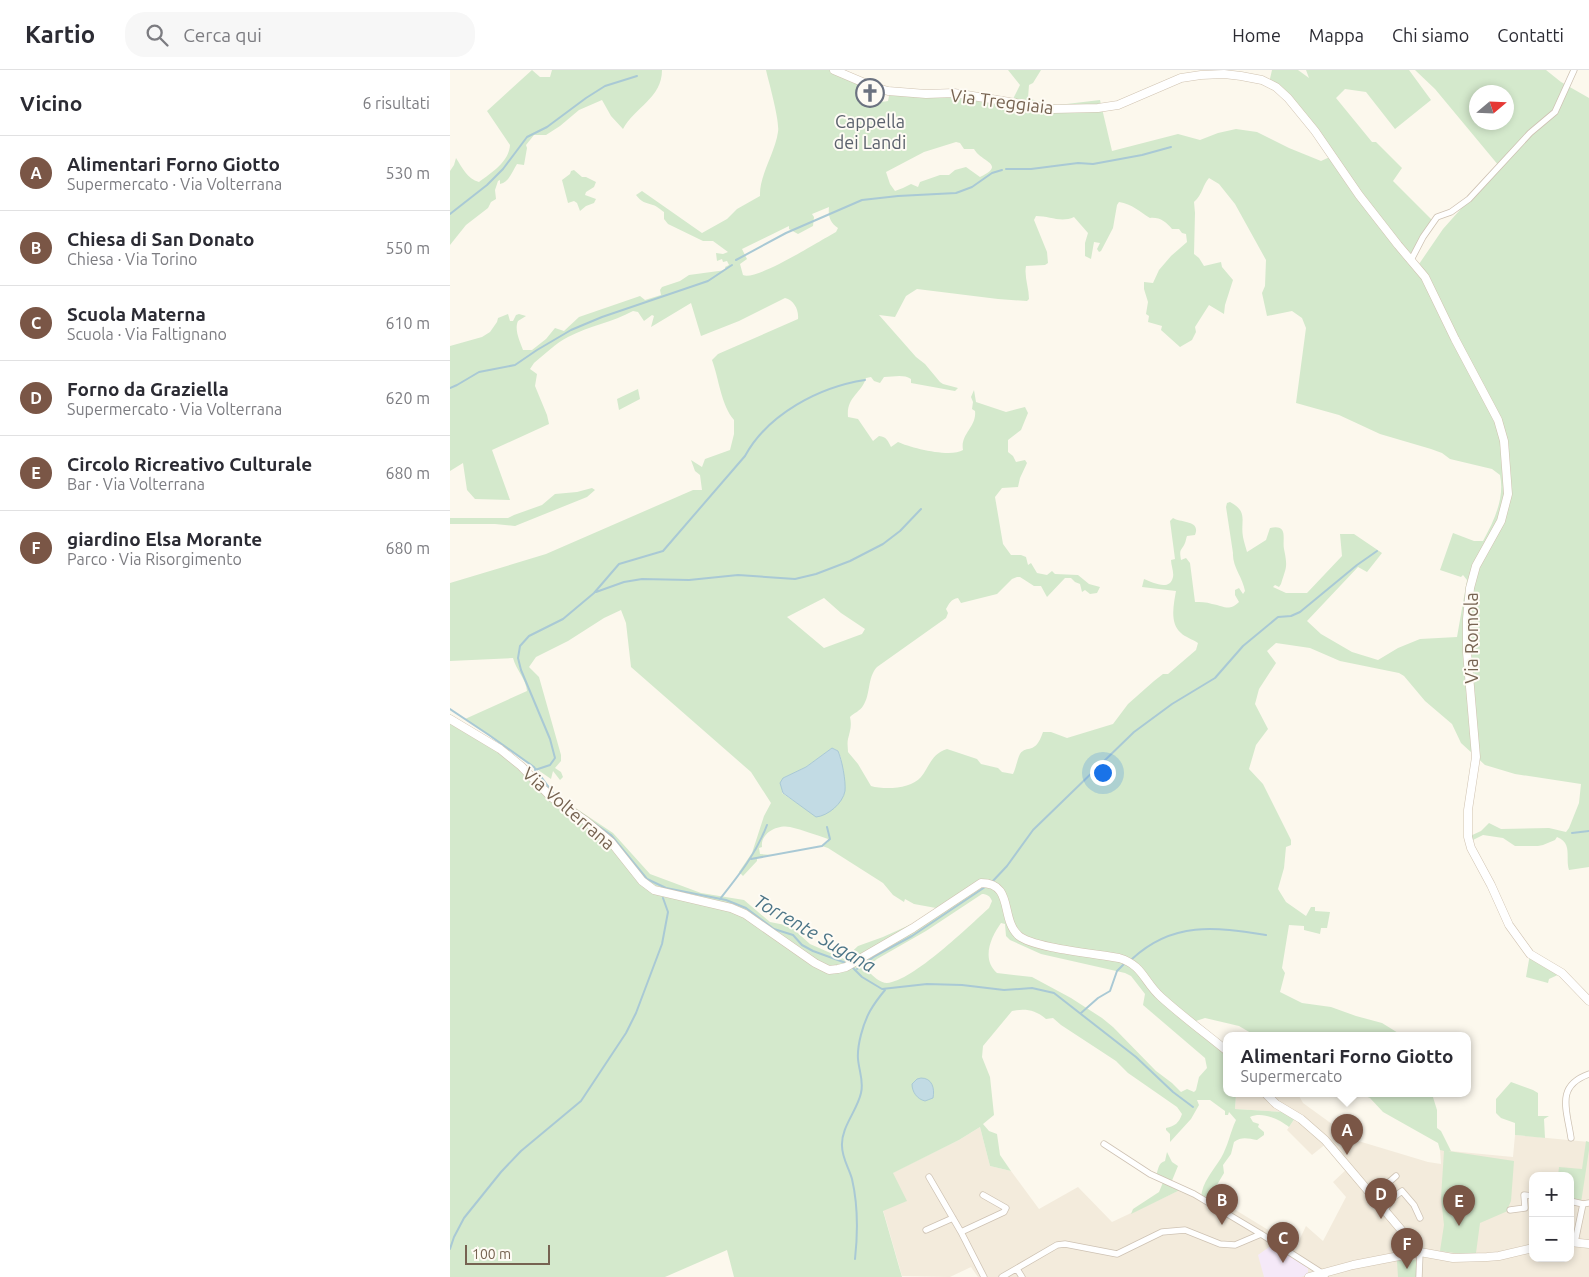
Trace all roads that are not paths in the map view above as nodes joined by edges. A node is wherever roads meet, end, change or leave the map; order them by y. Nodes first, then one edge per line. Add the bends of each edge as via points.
1 (834, 70) edge
2 (1574, 70) edge
3 (1411, 260) junction
4 (450, 719) edge
5 (1589, 1001) edge
6 (1223, 1048) edge
7 (1589, 1074) edge
8 (1269, 1097) edge
9 (1571, 1138) dead end
10 (1104, 1144) dead end
11 (1396, 1176) dead end
12 (929, 1177) dead end
13 (983, 1195) dead end
14 (1529, 1196) edge
15 (1372, 1197) junction
16 (1586, 1203) edge
17 (1384, 1210) junction
18 (1510, 1210) dead end
19 (953, 1218) junction
20 (1420, 1218) dead end
21 (926, 1230) dead end
22 (961, 1232) junction
23 (1261, 1234) junction
24 (1574, 1239) edge
25 (1574, 1242) edge
26 (1589, 1244) edge
27 (1529, 1249) edge
28 (1420, 1252) junction
29 (1017, 1269) junction
30 (1323, 1275) edge
31 (984, 1277) edge
32 (1002, 1277) edge
33 (1022, 1277) edge
34 (1309, 1277) edge
35 (1419, 1277) edge

1 - 3 street, Via Treggiaia via 888,91 982,96 1053,109 1118,105 1181,78 1201,75 1224,74 1262,80 1288,98
2 - 3 street via 1555,112 1530,133 1469,199 1451,212 1437,217
3 - 5 street, Via Romola via 1425,276 1498,420 1506,458 1508,494 1501,521 1476,566 1470,588 1467,652 1476,756 1468,810 1468,837 1509,925 1530,954 1562,973
4 - 6 street, Via Volterrana via 500,749 521,766 551,797 611,842 654,890 745,914 829,970 855,962 981,883 991,884 1001,892 1010,924 1021,938 1130,961 1159,996
7 - 9 street via 1567,1089
8 - 15 street via 1315,1130
10 - 23 street via 1150,1174 1194,1194
11 - 15 street
12 - 19 street
13 - 22 street via 1006,1208 1004,1212
14 - 18 street via 1524,1195 1525,1208
15 - 17 street
16 - 24 street
17 - 20 street via 1402,1191
17 - 28 street
19 - 21 street
19 - 22 street
22 - 31 street
23 - 29 street via 1235,1245 1220,1244 1185,1230 1162,1232 1117,1254 1057,1245
23 - 30 street
25 - 26 street
27 - 28 street via 1499,1256 1452,1258
28 - 30 street via 1353,1265
28 - 35 street
29 - 32 street
29 - 33 street
30 - 34 street

